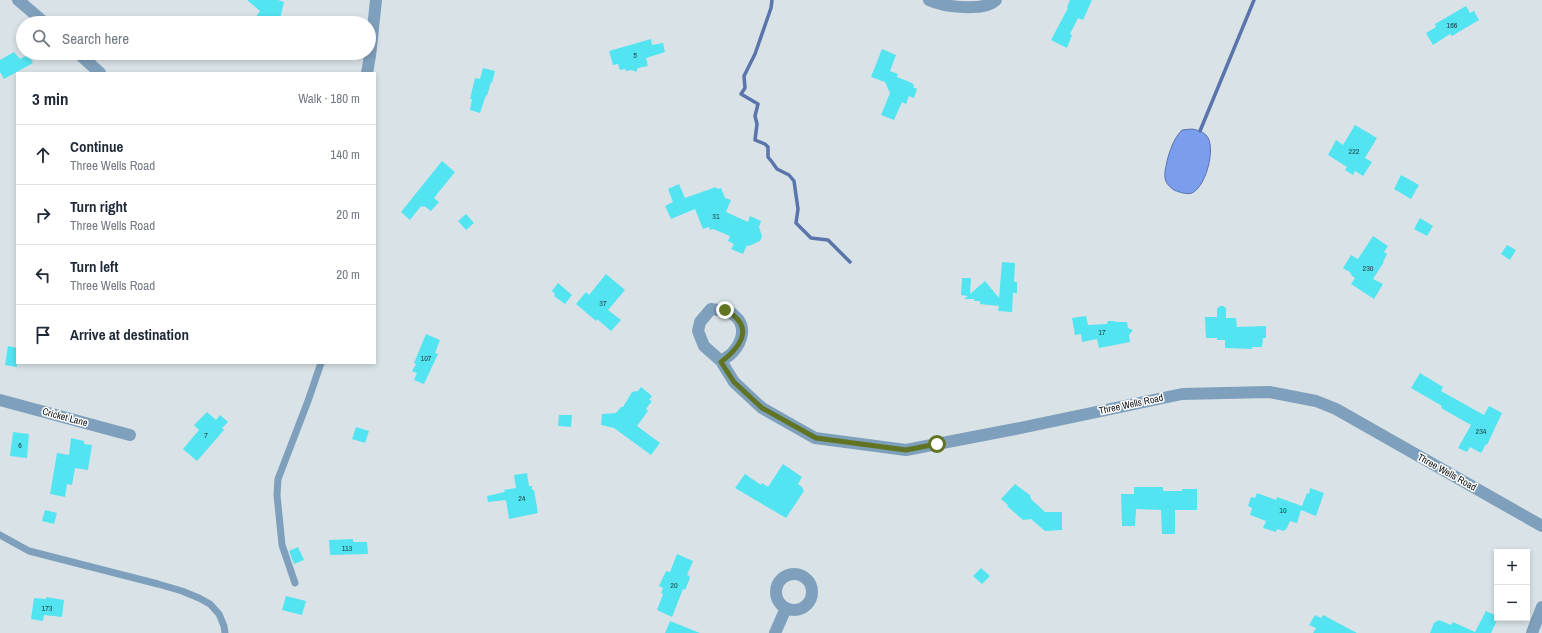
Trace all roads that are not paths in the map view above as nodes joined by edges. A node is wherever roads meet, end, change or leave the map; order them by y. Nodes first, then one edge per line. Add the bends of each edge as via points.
1 (18, 0) edge
2 (376, 0) edge
3 (929, 0) edge
4 (996, 0) edge
5 (37, 16) edge
6 (374, 16) edge
7 (86, 60) edge
8 (369, 60) edge
9 (99, 72) edge
10 (366, 72) edge
11 (721, 362) dead end
12 (321, 364) edge
13 (0, 400) edge
14 (130, 435) dead end
15 (1542, 526) edge
16 (0, 535) edge
17 (295, 583) dead end
18 (786, 608) dead end
19 (1542, 608) edge
20 (225, 633) edge
21 (775, 633) edge
22 (1532, 633) edge

1 - 5 street
2 - 6 street
3 - 4 street via 964,7 980,6
7 - 9 street
8 - 10 street
11 - 15 street, Three Wells Road via 734,382 762,408 816,438 906,450 1182,394 1268,392 1316,401
12 - 17 lane via 278,479 282,545
13 - 14 street, Cricket Lane
16 - 20 lane via 29,551 158,584 199,598 210,604 219,614
18 - 21 street
19 - 22 street

